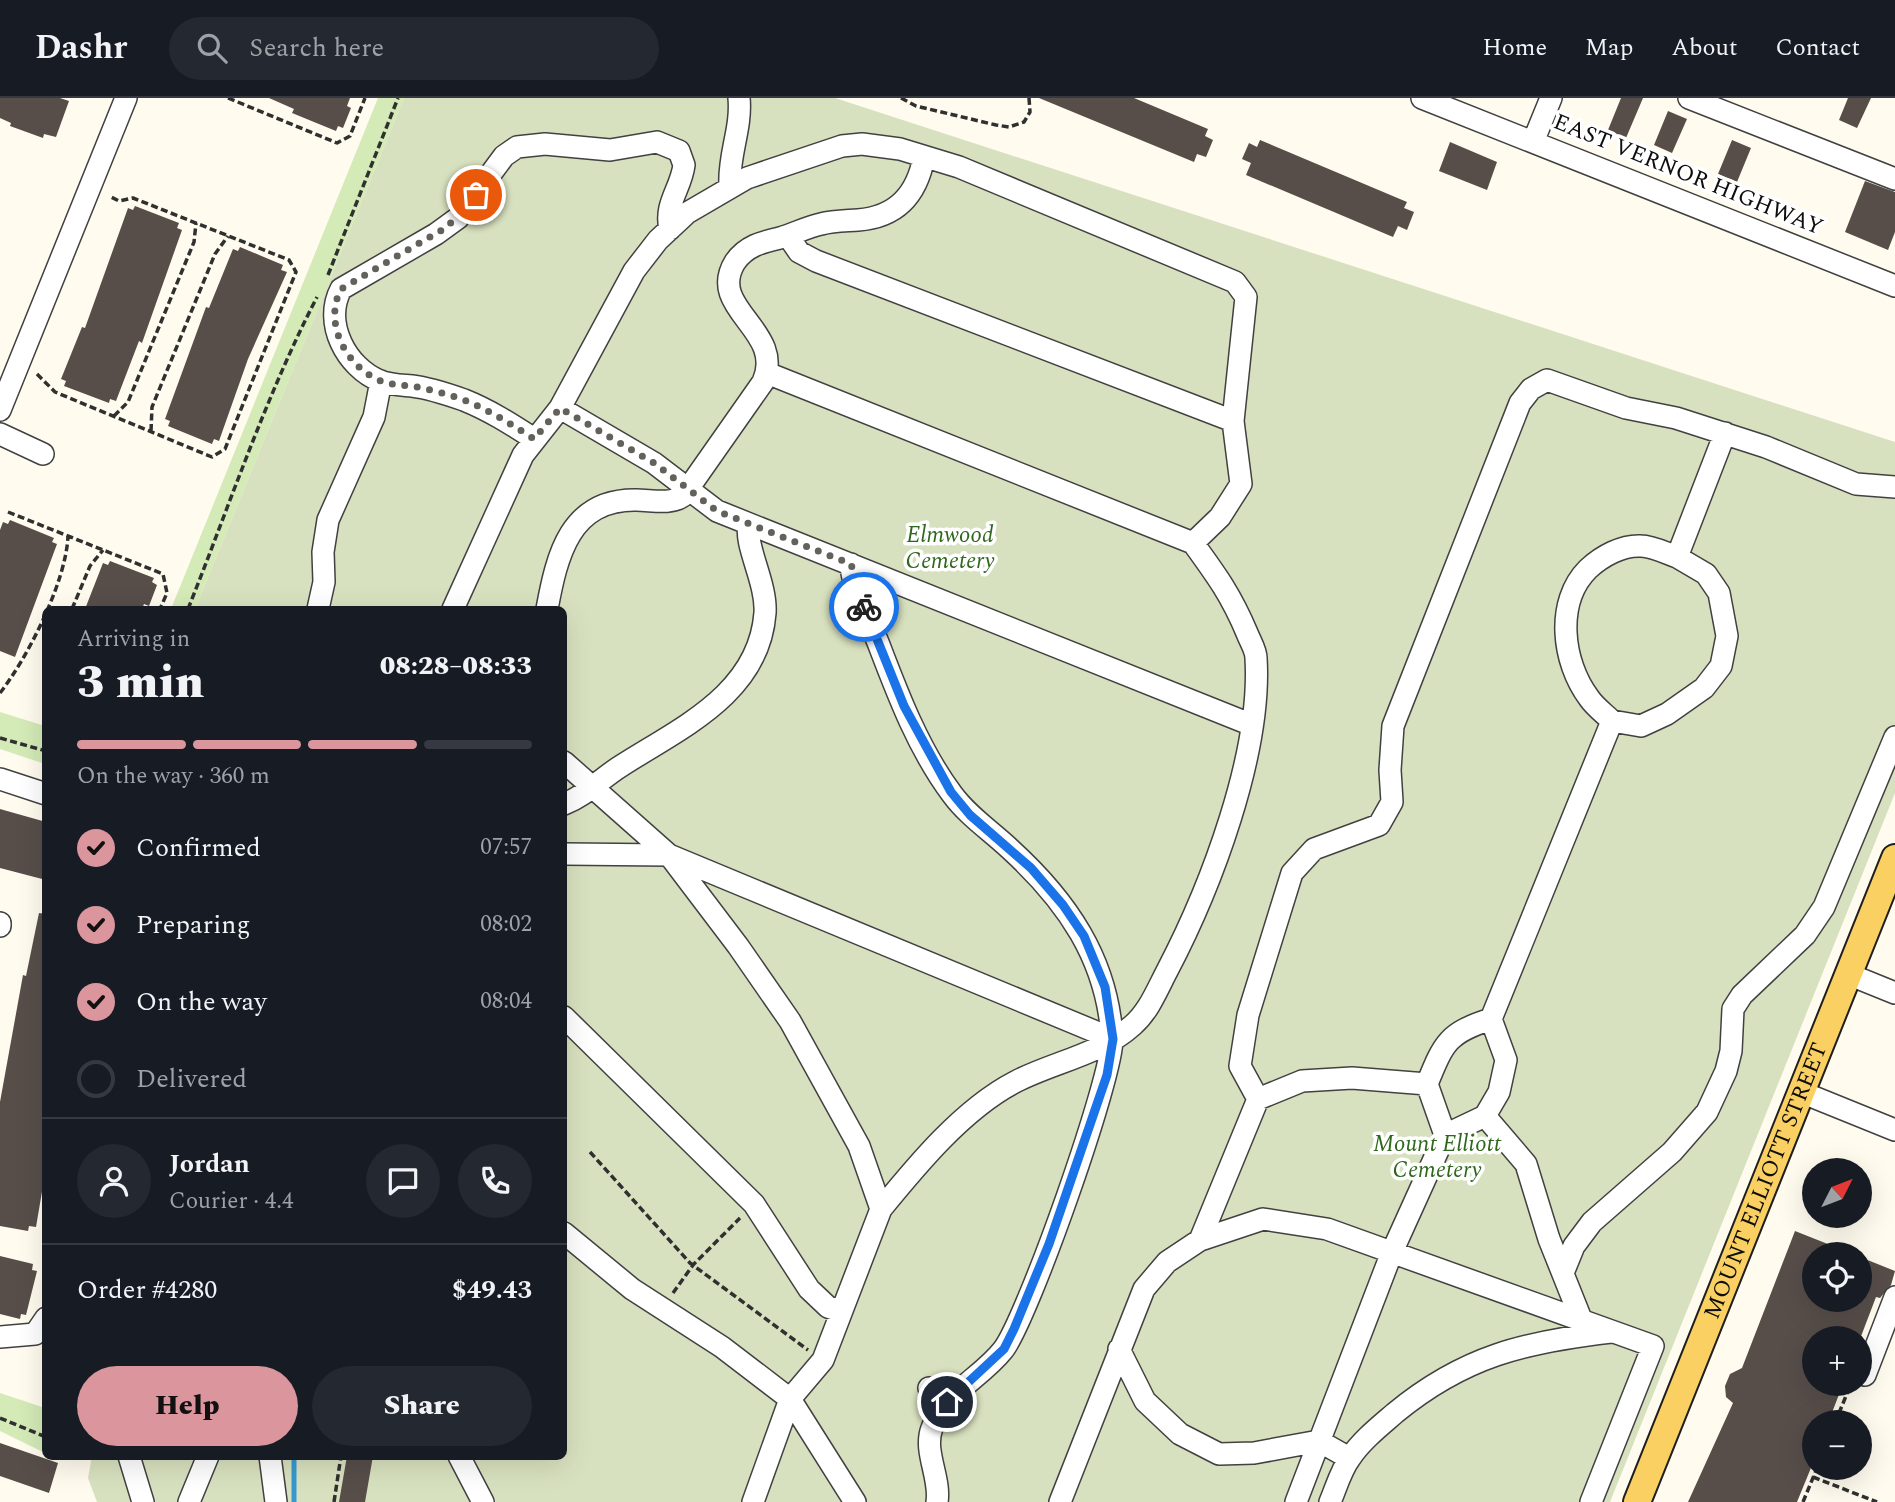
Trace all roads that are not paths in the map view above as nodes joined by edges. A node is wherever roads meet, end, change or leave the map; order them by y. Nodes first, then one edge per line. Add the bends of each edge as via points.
1 (125, 98) edge
2 (739, 98) edge
3 (1422, 98) edge
4 (1551, 98) edge
5 (1689, 98) edge
6 (1534, 142) junction
7 (924, 157) junction
8 (1895, 179) edge
9 (730, 185) junction
10 (670, 229) junction
11 (788, 236) junction
12 (1894, 283) edge
13 (767, 373) junction
14 (381, 381) junction
15 (560, 408) junction
16 (0, 410) edge
17 (1233, 421) junction
18 (1725, 433) junction
19 (0, 434) edge
20 (534, 439) junction
21 (43, 454) dead end
22 (1895, 487) edge
23 (688, 489) junction
24 (749, 525) junction
25 (1193, 543) junction
26 (1677, 557) junction
27 (851, 564) junction
28 (319, 606) edge
29 (454, 606) edge
30 (548, 606) edge
31 (1612, 721) junction
32 (1252, 725) junction
33 (1895, 737) edge
34 (567, 765) edge
35 (0, 779) edge
36 (593, 789) junction
37 (42, 793) edge
38 (567, 802) edge
39 (567, 854) edge
40 (669, 855) junction
41 (1895, 858) edge
42 (1848, 974) junction
43 (1895, 993) edge
44 (1492, 1019) junction
45 (567, 1020) edge
46 (1113, 1039) junction
47 (1427, 1084) junction
48 (1801, 1092) junction
49 (1258, 1099) junction
50 (1485, 1115) junction
51 (1895, 1130) edge
52 (1445, 1135) junction
53 (881, 1209) junction
54 (567, 1235) edge
55 (1200, 1240) junction
56 (1392, 1252) junction
57 (1563, 1273) junction
58 (1895, 1297) edge
59 (840, 1311) junction
60 (1581, 1319) junction
61 (42, 1324) edge
62 (1615, 1331) junction
63 (0, 1337) edge
64 (1872, 1348) edge
65 (1119, 1349) junction
66 (929, 1388) dead end
67 (950, 1398) junction
68 (790, 1399) junction
69 (1319, 1441) junction
70 (1349, 1458) junction
71 (130, 1460) edge
72 (206, 1460) edge
73 (271, 1460) edge
74 (461, 1460) edge
75 (143, 1502) edge
76 (189, 1502) edge
77 (276, 1502) edge
78 (483, 1502) edge
79 (753, 1502) edge
80 (855, 1502) edge
81 (937, 1502) edge
82 (1060, 1502) edge
83 (1296, 1502) edge
84 (1331, 1502) edge
85 (1591, 1502) edge
86 (1637, 1502) edge

1 - 16 street
2 - 9 street
3 - 6 street, EAST VERNOR HIGHWAY
4 - 6 street
5 - 8 street
6 - 12 street, EAST VERNOR HIGHWAY
7 - 9 street via 887,147 851,145
7 - 11 street via 917,186 894,210 861,220 821,224
7 - 17 street via 959,167 1235,282 1246,297
9 - 10 street
10 - 14 street via 667,216 684,165 673,146 657,142 593,150 534,144 510,150 458,218 341,289 334,317 340,340 358,366
10 - 15 street via 634,271
11 - 13 street via 745,251 729,279 734,303 765,345
11 - 17 street via 799,251 816,261
13 - 23 street
13 - 25 street
14 - 20 street via 464,400
14 - 28 street via 374,417 328,520
15 - 20 street
15 - 23 street via 654,463
17 - 25 street via 1241,484 1220,517
18 - 22 street via 1856,484
18 - 26 street
18 - 49 street via 1626,408 1547,380 1531,388 1520,403 1393,726 1392,802 1380,825 1314,849 1292,873 1275,919 1240,1066
19 - 21 street
20 - 29 street
23 - 24 street via 717,511
23 - 30 street via 672,502 621,500 589,512 566,542
24 - 27 street
24 - 36 street via 765,601 759,640 746,668 708,710 662,744 613,771
25 - 32 street via 1231,595 1256,655
26 - 31 street via 1706,574 1719,593 1727,636 1721,666 1704,688 1667,715 1641,726
26 - 31 street via 1643,545 1620,549 1598,559 1580,578 1568,604 1564,621 1576,670 1589,698
27 - 32 street
27 - 46 street via 890,675 946,785 970,815 1031,868 1084,936 1105,987
31 - 44 street
32 - 46 street via 1233,811 1182,942 1146,1011
33 - 57 street via 1824,907 1805,934 1733,1009 1726,1071 1707,1112 1672,1152 1592,1222
34 - 36 street
35 - 37 street
36 - 38 street
36 - 40 street
39 - 40 street
40 - 46 street
40 - 53 street via 790,1021 859,1146
41 - 42 main road, MOUNT ELLIOTT STREET
42 - 43 street
42 - 48 main road, MOUNT ELLIOTT STREET
44 - 47 street via 1460,1029 1438,1055
44 - 50 street via 1506,1060 1499,1092
45 - 59 street via 754,1204 808,1289 828,1307
46 - 53 street via 999,1092 929,1153
46 - 67 street via 1107,1075 1049,1244 1014,1329 1004,1349
47 - 49 street via 1352,1078 1302,1081
47 - 52 street
48 - 51 street
48 - 86 main road, MOUNT ELLIOTT STREET
49 - 55 street
50 - 52 street
50 - 57 street via 1526,1164
52 - 56 street
53 - 59 street
54 - 68 street via 632,1289 722,1347
55 - 56 street via 1263,1219 1326,1229
55 - 65 street via 1167,1262 1144,1289
56 - 60 street
56 - 69 street
57 - 60 street
58 - 64 street
59 - 68 street via 822,1360
60 - 62 street
61 - 63 street via 35,1335
62 - 70 street via 1544,1339 1444,1377 1378,1427
62 - 85 street via 1653,1346
65 - 69 street via 1145,1401 1180,1434 1219,1454 1254,1453
65 - 82 street
66 - 67 street
67 - 81 street via 931,1430
68 - 79 street
68 - 80 street
69 - 70 street
69 - 83 street
70 - 84 street
71 - 75 street
72 - 76 street
73 - 77 street
74 - 78 street

